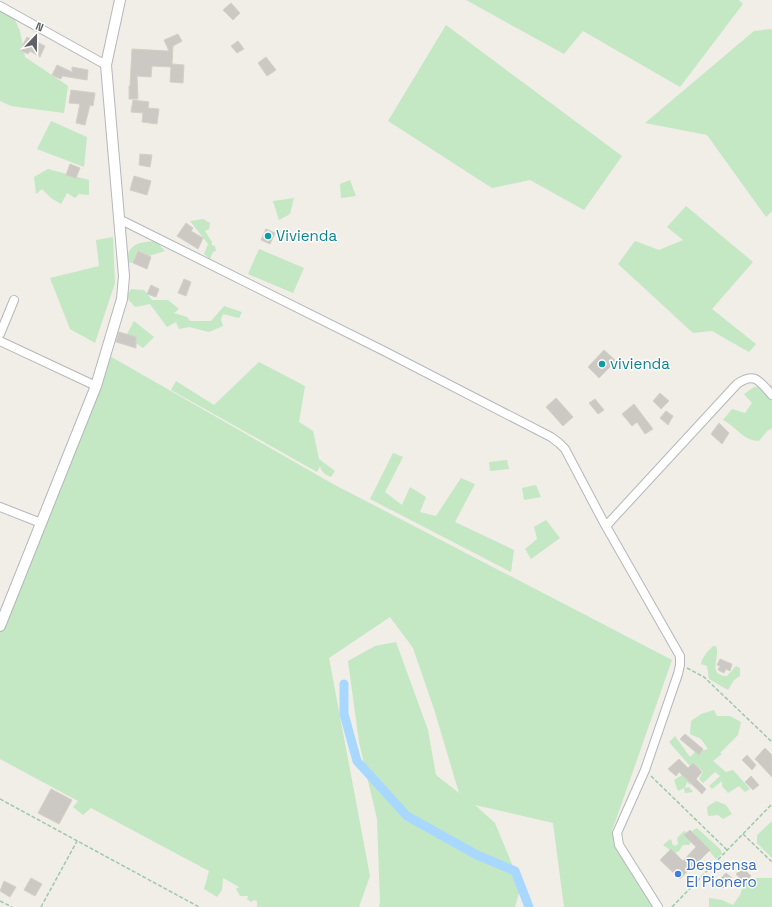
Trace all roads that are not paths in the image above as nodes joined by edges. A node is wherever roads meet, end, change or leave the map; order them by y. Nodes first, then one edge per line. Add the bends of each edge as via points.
1 (120, 0) edge
2 (0, 6) edge
3 (106, 65) junction
4 (119, 219) junction
5 (14, 300) dead end
6 (0, 334) edge
7 (0, 341) edge
8 (96, 386) junction
9 (772, 395) edge
10 (0, 507) edge
11 (42, 523) junction
12 (606, 526) junction
13 (0, 626) edge
14 (658, 907) edge

1 - 3 street
2 - 3 street
3 - 4 street
4 - 8 street via 124,276 122,299
4 - 12 street via 378,347 551,437 568,454
5 - 6 street
7 - 8 street
8 - 11 street
9 - 12 street via 757,379 743,380 737,384
10 - 11 street
11 - 13 street
12 - 14 street via 680,656 678,674 645,770 617,832 623,852

